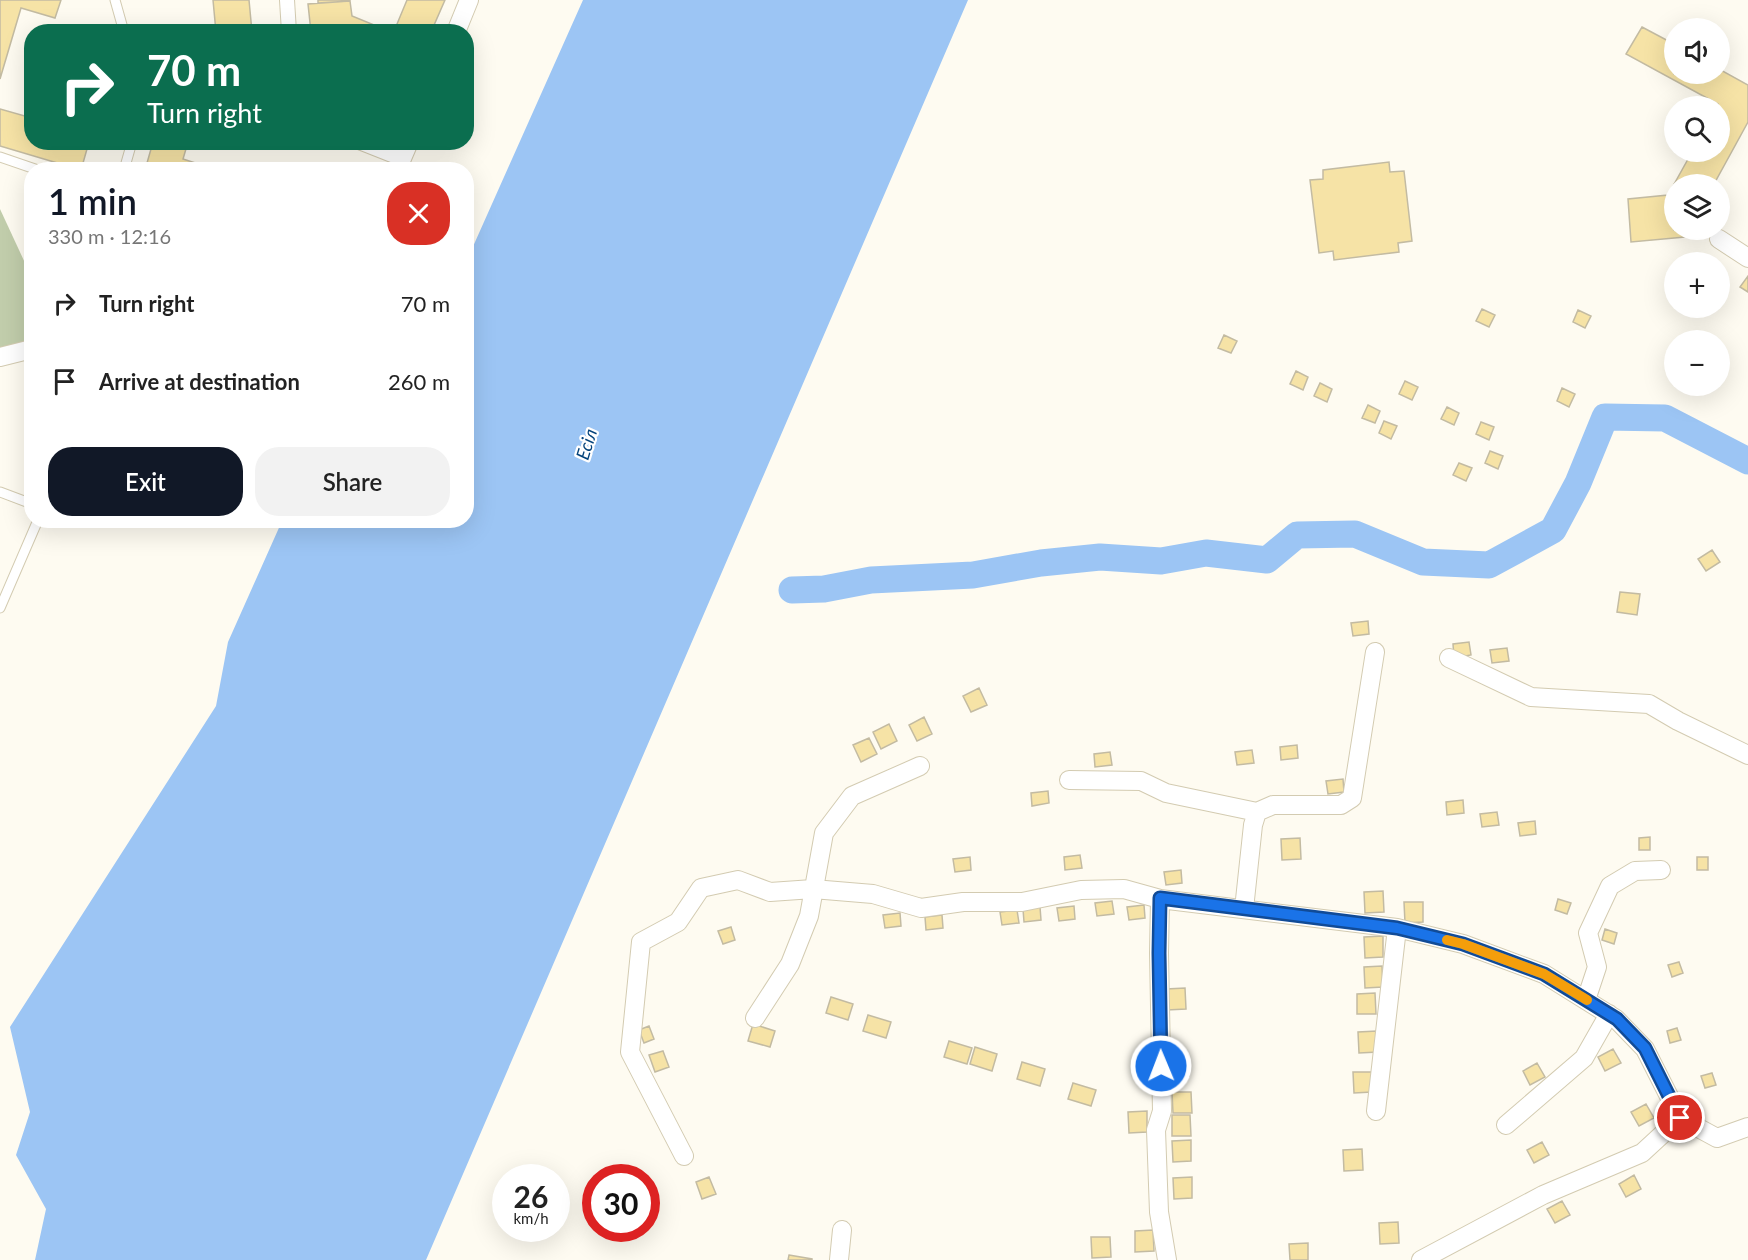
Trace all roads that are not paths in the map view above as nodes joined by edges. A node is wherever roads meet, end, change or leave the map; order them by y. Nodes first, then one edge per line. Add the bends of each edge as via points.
1 (115, 0) edge
2 (287, 0) edge
3 (469, 0) edge
4 (122, 24) edge
5 (288, 24) edge
6 (459, 24) edge
7 (382, 150) edge
8 (0, 157) edge
9 (403, 157) edge
10 (24, 165) edge
11 (1721, 240) edge
12 (1748, 258) edge
13 (24, 351) edge
14 (0, 357) edge
15 (0, 492) edge
16 (24, 501) edge
17 (35, 528) edge
18 (0, 608) edge
19 (1375, 652) dead end
20 (1449, 658) dead end
21 (1748, 755) edge
22 (920, 766) dead end
23 (1070, 780) dead end
24 (1257, 813) junction
25 (1661, 870) dead end
26 (813, 889) junction
27 (1160, 898) junction
28 (1245, 909) junction
29 (1397, 928) junction
30 (1586, 1000) junction
31 (1609, 1014) junction
32 (755, 1018) dead end
33 (1376, 1111) dead end
34 (1680, 1118) junction
35 (1506, 1125) dead end
36 (1748, 1127) edge
37 (684, 1156) dead end
38 (842, 1230) dead end
39 (839, 1260) edge
40 (1167, 1260) edge
41 (1421, 1260) edge

1 - 4 lane
2 - 5 street
3 - 6 street
7 - 9 street
8 - 10 lane
11 - 12 street
13 - 14 street
15 - 16 lane
17 - 18 lane
19 - 24 street via 1352,798 1341,805 1273,805
20 - 21 street via 1531,697 1649,704
22 - 26 street via 852,796 824,833
23 - 24 street via 1141,781 1166,793
24 - 28 street
25 - 30 street via 1635,871 1610,886 1588,933 1597,967
26 - 27 street via 873,894 921,908 963,902 1022,902 1081,890 1124,889
26 - 32 street via 809,916 790,964
26 - 37 street via 770,892 738,880 701,888 678,922 641,942 630,1052
27 - 28 street
27 - 40 street via 1162,1111 1156,1130 1159,1212
28 - 29 street
29 - 30 street via 1463,944 1544,974
29 - 33 street
30 - 31 street
31 - 34 street via 1645,1048
31 - 35 street via 1584,1058
34 - 36 street via 1717,1138
34 - 41 street via 1642,1153 1543,1195
38 - 39 street

